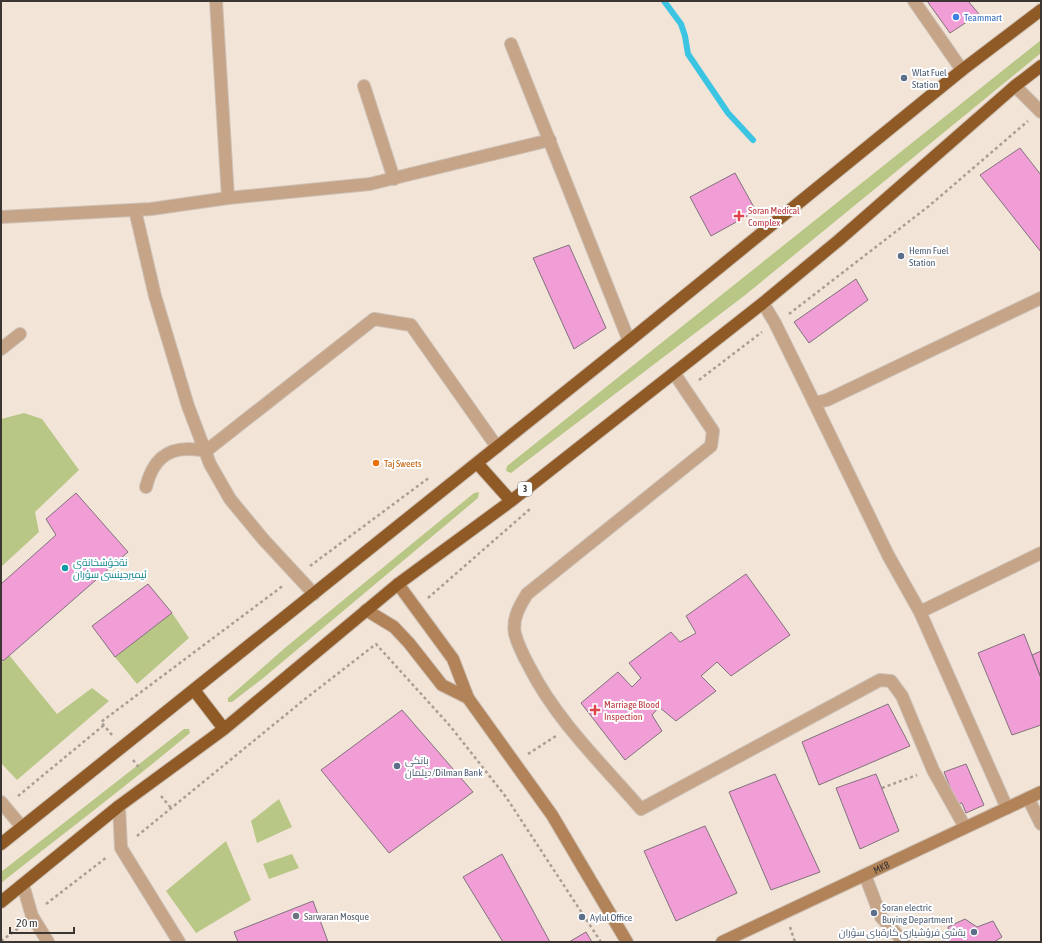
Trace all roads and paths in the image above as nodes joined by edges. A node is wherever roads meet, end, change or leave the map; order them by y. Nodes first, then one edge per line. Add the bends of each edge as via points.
1 (216, 1) edge
2 (914, 1) edge
3 (1041, 10) edge
4 (511, 44) dead end
5 (1041, 66) edge
6 (962, 70) junction
7 (364, 86) dead end
8 (1015, 86) junction
9 (1041, 111) edge
10 (550, 140) junction
11 (394, 179) junction
12 (228, 198) junction
13 (135, 210) junction
14 (1, 218) edge
15 (1041, 298) edge
16 (763, 303) junction
17 (775, 323) junction
18 (20, 334) dead end
19 (629, 341) junction
20 (1, 348) edge
21 (674, 373) junction
22 (684, 389) junction
23 (814, 402) junction
24 (497, 447) junction
25 (206, 451) junction
26 (477, 463) junction
27 (430, 476) dead end
28 (146, 486) dead end
29 (511, 501) junction
30 (534, 506) dead end
31 (1041, 553) edge
32 (297, 576) junction
33 (398, 584) junction
34 (314, 594) junction
35 (416, 609) junction
36 (366, 610) junction
37 (920, 612) junction
38 (194, 690) junction
39 (468, 698) junction
40 (104, 726) junction
41 (569, 727) junction
42 (224, 728) junction
43 (123, 747) junction
44 (514, 763) junction
45 (933, 770) junction
46 (882, 788) dead end
47 (1041, 792) edge
48 (1028, 798) junction
49 (3, 804) edge
50 (119, 806) junction
51 (1007, 808) junction
52 (1041, 824) edge
53 (22, 827) junction
54 (965, 827) junction
55 (1, 844) edge
56 (121, 848) junction
57 (865, 874) junction
58 (23, 885) junction
59 (1, 902) edge
60 (32, 916) junction
61 (1, 941) edge
62 (48, 942) edge
63 (179, 942) edge
64 (601, 942) edge
65 (627, 942) edge
66 (722, 942) edge
67 (904, 942) edge

1 - 12 street
2 - 6 street
3 - 6 highway
4 - 10 street
5 - 8 highway, 3
6 - 19 highway
7 - 11 street
8 - 9 street
8 - 16 highway, 3 via 840,240
9 - 17 path via 929,206
10 - 11 street
10 - 19 street
11 - 12 street via 370,184
12 - 13 street
13 - 14 street
13 - 25 street via 155,296 188,406
15 - 23 street via 827,400
16 - 17 street
16 - 21 highway, 3
17 - 22 path
17 - 23 street
18 - 20 street
19 - 24 highway
21 - 22 street
21 - 29 highway, 3
22 - 41 street via 713,431 711,446 527,594 516,613 515,633 523,656 538,684
23 - 37 street via 888,555
24 - 25 street via 411,325 374,319
24 - 26 highway
25 - 28 street via 180,449 167,454 157,462 149,474
25 - 32 street via 210,464 230,499
26 - 29 highway
26 - 34 highway
27 - 32 path
29 - 33 highway, 3
30 - 35 path
31 - 37 street
32 - 34 street
32 - 40 path via 101,722
33 - 35 main road
33 - 36 highway, 3
34 - 38 highway
35 - 39 main road via 453,659
36 - 39 main road via 394,627 442,685
36 - 42 highway, 3
37 - 51 street
38 - 42 highway
38 - 43 highway
39 - 44 main road
40 - 43 path
40 - 49 path
41 - 44 path
41 - 45 street via 641,808 880,680 891,681 902,696
42 - 50 highway, 3
43 - 53 highway
44 - 65 main road via 552,815
45 - 46 path
45 - 54 street
47 - 48 main road, MKB
48 - 51 main road, MKB
48 - 52 street
49 - 53 street
50 - 56 street
50 - 58 highway, 3
51 - 54 main road, MKB
53 - 55 highway
54 - 57 main road, MKB
56 - 60 path
56 - 63 street
56 - 64 path via 376,644 451,727 506,797
57 - 66 main road, MKB
57 - 67 street via 881,917
58 - 59 highway, 3
58 - 60 street
60 - 61 path
60 - 62 street

